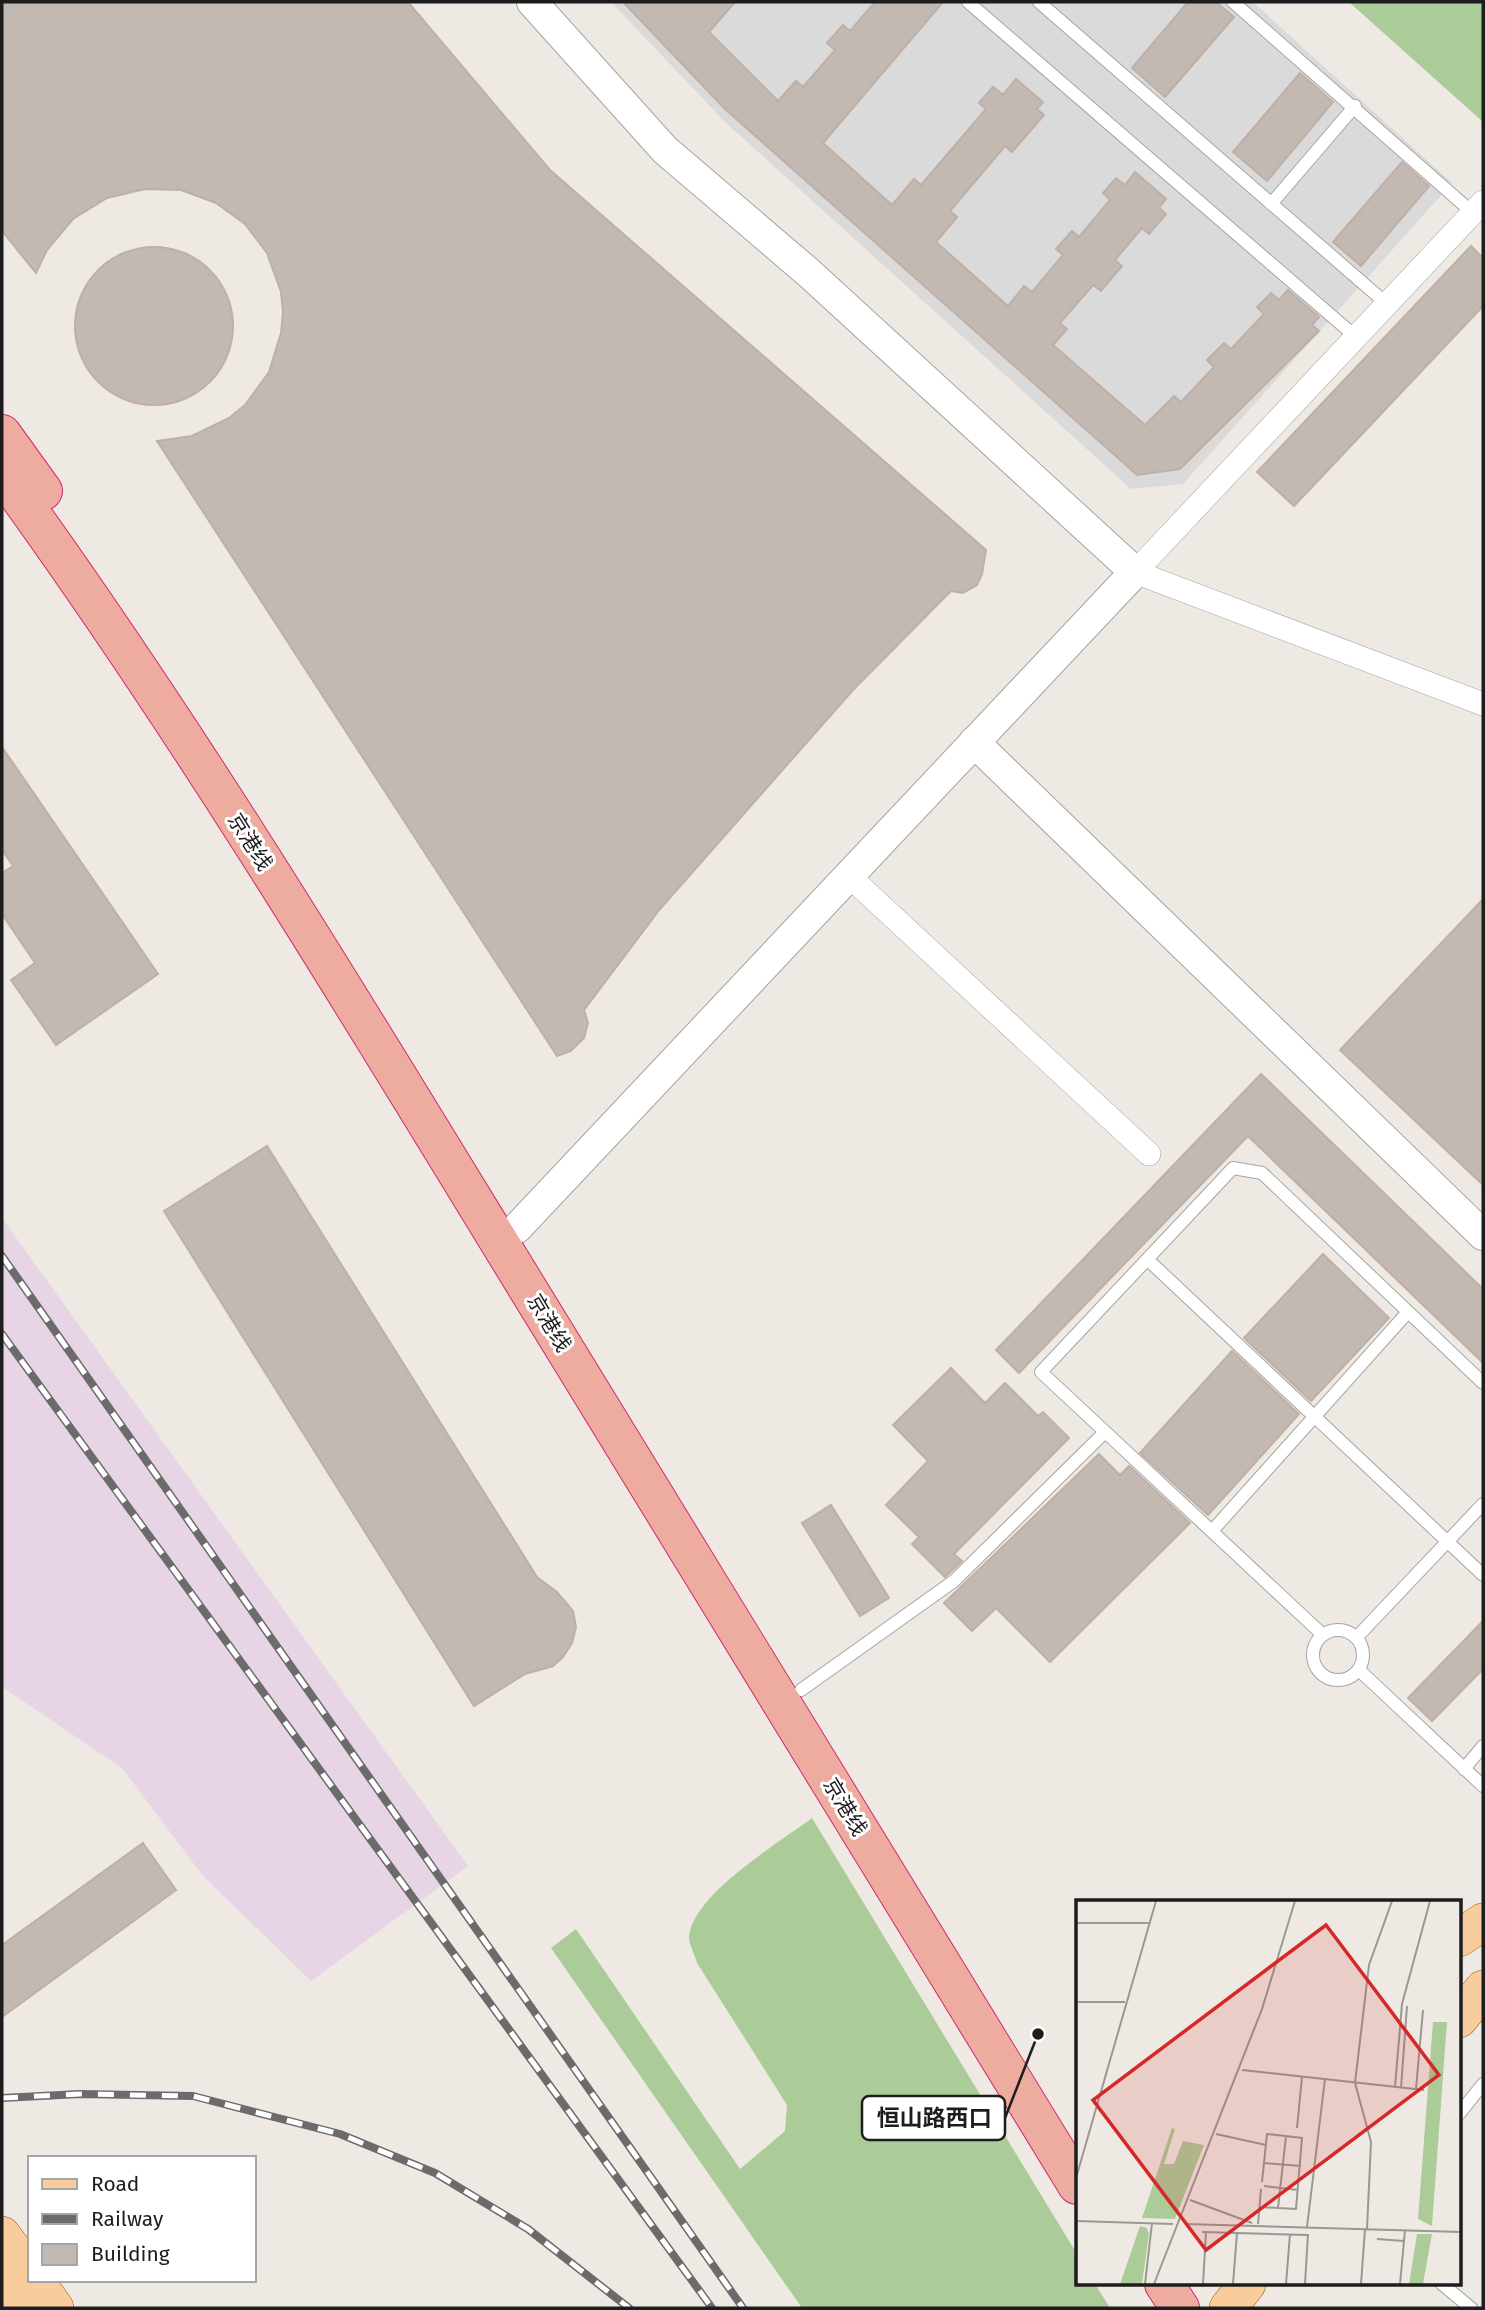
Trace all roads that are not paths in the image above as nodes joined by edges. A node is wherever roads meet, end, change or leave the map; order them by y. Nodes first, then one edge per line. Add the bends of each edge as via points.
1 (532, 2) edge
2 (968, 2) edge
3 (1039, 2) edge
4 (1233, 2) edge
5 (1355, 106) junction
6 (1270, 204) junction
7 (1478, 207) edge
8 (1387, 304) junction
9 (1356, 337) junction
10 (2, 434) edge
11 (2, 473) edge
12 (1135, 572) junction
13 (1483, 704) edge
14 (974, 742) junction
15 (849, 876) junction
16 (1149, 1154) dead end
17 (517, 1228) junction
18 (1483, 1235) edge
19 (1147, 1259) junction
20 (1408, 1312) junction
21 (1483, 1383) edge
22 (1315, 1417) junction
23 (1105, 1432) junction
24 (1483, 1504) edge
25 (1212, 1531) junction
26 (1448, 1542) junction
27 (1483, 1575) edge
28 (1323, 1635) junction
29 (1356, 1638) junction
30 (1359, 1670) junction
31 (801, 1690) junction
32 (1483, 1746) edge
33 (1464, 1769) junction
34 (1483, 1786) edge
35 (1483, 1922) edge
36 (1460, 1937) edge
37 (1483, 1989) edge
38 (1460, 2019) edge
39 (1483, 2084) edge
40 (1460, 2113) edge
41 (1076, 2139) edge
42 (1076, 2183) edge
43 (2, 2235) edge
44 (28, 2270) edge
45 (2, 2278) edge
46 (36, 2282) edge
47 (1138, 2286) edge
48 (1165, 2286) edge
49 (1245, 2286) edge
50 (1444, 2286) edge
51 (23, 2308) edge
52 (55, 2308) edge
53 (1153, 2308) edge
54 (1180, 2308) edge
55 (1228, 2308) edge
56 (1471, 2308) edge

1 - 12 street via 665,149 809,273
2 - 9 lane
3 - 6 lane
4 - 5 lane
5 - 6 lane
5 - 7 lane
6 - 8 lane
7 - 8 street
8 - 9 street
9 - 12 street
10 - 17 highway, 京港线 via 245,790
11 - 42 highway, 京港线 via 195,756 349,999
12 - 13 street
12 - 14 street
14 - 15 street
14 - 18 street
15 - 16 street
15 - 17 street
17 - 31 highway, 京港线
19 - 20 lane via 1233,1167 1246,1168 1262,1173
19 - 22 lane
19 - 23 lane via 1041,1372
20 - 21 lane
20 - 22 lane
22 - 25 lane
22 - 26 lane
23 - 25 lane
23 - 31 lane via 954,1581
24 - 26 lane
25 - 28 lane
26 - 27 lane
26 - 29 lane
28 - 29 lane via 1336,1630
28 - 30 lane via 1312,1654 1317,1671 1340,1681
29 - 30 lane via 1363,1650
30 - 33 lane
31 - 41 highway, 京港线
32 - 33 lane
33 - 34 lane
35 - 36 main road
37 - 38 main road
39 - 40 lane
43 - 44 main road
45 - 51 main road
46 - 52 main road
47 - 53 highway
48 - 54 highway
49 - 55 main road
50 - 56 lane

